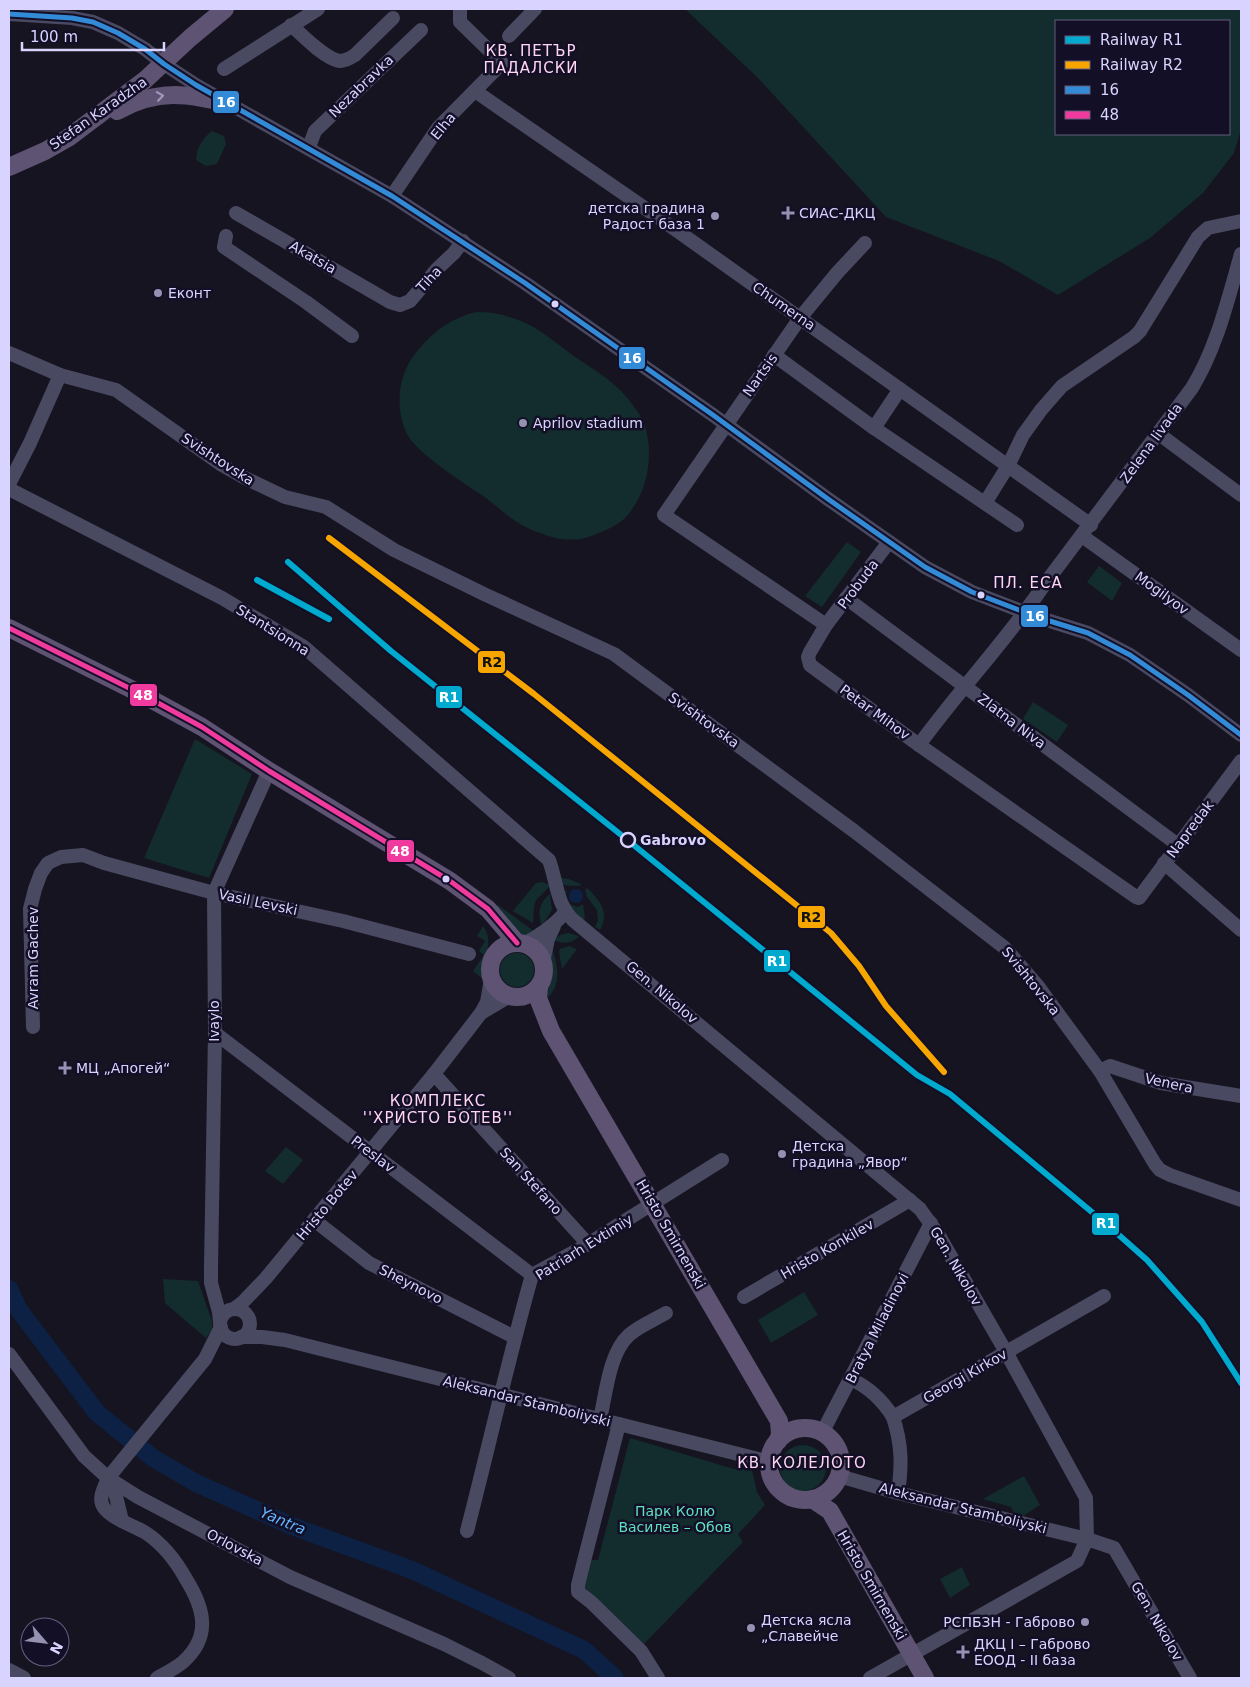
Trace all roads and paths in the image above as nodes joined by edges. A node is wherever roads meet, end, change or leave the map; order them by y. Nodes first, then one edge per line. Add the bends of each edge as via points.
1 (225, 9) edge
2 (318, 9) edge
3 (460, 9) edge
4 (535, 9) edge
5 (71, 13) edge
6 (9, 14) edge
7 (393, 18) dead end
8 (292, 25) junction
9 (421, 30) dead end
10 (509, 36) dead end
11 (164, 64) junction
12 (224, 69) dead end
13 (475, 91) junction
14 (230, 104) junction
15 (68, 138) junction
16 (309, 148) junction
17 (9, 167) edge
18 (392, 196) junction
19 (236, 212) dead end
20 (1241, 221) edge
21 (226, 236) dead end
22 (463, 242) junction
23 (865, 243) dead end
24 (1241, 254) edge
25 (390, 302) joint
26 (800, 318) junction
27 (352, 336) dead end
28 (9, 353) edge
29 (774, 355) junction
30 (60, 376) junction
31 (900, 389) junction
32 (726, 424) junction
33 (874, 428) junction
34 (1158, 434) junction
35 (1008, 466) junction
36 (9, 484) edge
37 (9, 489) edge
38 (1241, 495) edge
39 (985, 504) junction
40 (1017, 526) dead end
41 (1086, 530) junction
42 (889, 542) junction
43 (846, 598) junction
44 (1025, 612) junction
45 (826, 625) junction
46 (9, 628) edge
47 (1241, 650) edge
48 (964, 685) junction
49 (1241, 736) edge
50 (919, 745) junction
51 (1241, 761) edge
52 (269, 771) junction
53 (1178, 845) junction
54 (48, 863) joint
55 (1164, 863) junction
56 (214, 893) junction
57 (1138, 898) joint
58 (566, 912) junction
59 (494, 917) junction
60 (554, 925) junction
61 (1241, 930) edge
62 (520, 943) junction
63 (496, 953) junction
64 (469, 954) dead end
65 (543, 963) junction
66 (491, 979) junction
67 (539, 986) junction
68 (511, 997) junction
69 (480, 1013) junction
70 (33, 1026) dead end
71 (551, 1031) junction
72 (214, 1033) junction
73 (1100, 1071) junction
74 (434, 1074) junction
75 (1236, 1096) edge
76 (370, 1152) junction
77 (722, 1160) dead end
78 (910, 1200) junction
79 (1241, 1200) edge
80 (653, 1204) junction
81 (314, 1220) junction
82 (931, 1223) junction
83 (588, 1244) junction
84 (532, 1276) junction
85 (266, 1278) junction
86 (211, 1283) junction
87 (1104, 1296) dead end
88 (744, 1297) dead end
89 (233, 1309) junction
90 (666, 1313) dead end
91 (249, 1317) junction
92 (220, 1325) junction
93 (514, 1337) junction
94 (237, 1338) junction
95 (285, 1340) junction
96 (1006, 1352) junction
97 (9, 1354) edge
98 (204, 1359) junction
99 (850, 1379) junction
100 (501, 1394) junction
101 (893, 1418) junction
102 (600, 1419) junction
103 (779, 1421) junction
104 (619, 1424) junction
105 (815, 1431) junction
106 (778, 1441) junction
107 (770, 1462) junction
108 (108, 1478) junction
109 (837, 1479) junction
110 (898, 1493) junction
111 (812, 1499) junction
112 (830, 1511) junction
113 (467, 1531) dead end
114 (1087, 1539) junction
115 (912, 1654) junction
116 (9, 1670) edge
117 (24, 1678) edge
118 (157, 1678) edge
119 (509, 1678) edge
120 (658, 1678) edge
121 (870, 1678) edge
122 (925, 1678) edge
123 (1190, 1678) edge

1 - 11 main road, Stefan Karadzha
2 - 8 street
3 - 13 street, Elha via 460,22 502,63
4 - 10 street
5 - 6 street
5 - 11 street via 118,33
7 - 8 street via 355,55 340,61 307,40
8 - 12 street
9 - 16 street, Nezabravka via 315,131
11 - 14 street
11 - 15 main road, Stefan Karadzha
13 - 18 street, Elha via 438,128
13 - 26 street, Chumerna
15 -> 14 main road via 132,103 154,96 185,94
14 - 16 street
15 - 17 main road, Stefan Karadzha
16 - 18 street
18 - 22 street
19 - 25 street, Akatsia
20 - 35 street via 1208,228 1198,237 1140,331 1062,386 1023,435
21 - 27 street via 224,247
22 - 25 street, Tiha via 410,300 400,305
22 - 32 street via 589,326
23 - 26 street, Nartsis
24 - 34 street, Zelena livada via 1204,368
26 - 29 street, Nartsis
26 - 31 street, Chumerna
28 - 30 street, Svishtovska
29 - 32 street, Nartsis
29 - 33 street
30 - 36 street
30 - 73 street, Svishtovska via 116,390 244,478 285,497 326,508 394,550 614,654 1006,948 1037,984
31 - 33 street
31 - 35 street, Chumerna
32 - 42 street
32 - 45 street, Nartsis via 664,515
33 - 39 street
34 - 38 street
34 - 41 street, Zelena livada
35 - 39 street
35 - 41 street, Chumerna
37 - 58 street, Stantsionna via 222,598 304,647 549,860 560,903
39 - 40 street
41 - 44 street, Zelena livada
41 - 47 street, Mogilyov
42 - 43 street, Probuda
42 - 44 street via 926,568 972,592
43 - 45 street, Probuda
43 - 48 street, Zlatna Niva
44 - 48 street, Zelena livada
44 - 49 street via 1088,633 1130,654
45 - 50 street, Petar Mihov via 810,652 810,665
46 - 52 main road via 155,701
48 - 50 street, Zelena livada
48 - 53 street, Zlatna Niva
50 - 57 street, Petar Mihov
51 - 53 street, Napredak
52 - 56 street, Ivaylo
52 - 59 main road via 450,880
53 - 55 street, Napredak
54 - 56 street, Vasil Levski via 61,857 84,855
54 - 70 street, Avram Gachev via 35,888 30,909
55 - 57 street, Napredak
55 - 61 street
56 - 64 street, Vasil Levski via 343,921
56 - 72 street, Ivaylo
58 - 60 street
58 - 78 street, Gen. Nikolov
59 - 62 main road
59 - 63 main road
60 - 62 street
60 - 65 street
62 - 63 main road via 505,946
62 - 65 main road via 534,949
63 - 66 main road via 490,967
65 - 67 main road via 544,974
66 - 68 main road via 502,993
66 - 69 street, Hristo Botev via 487,1002
67 - 68 main road via 524,996
67 - 71 main road, Hristo Smirnenski via 538,998
68 - 69 street, Hristo Botev
68 - 71 main road, Hristo Smirnenski via 523,1003
69 - 74 street, Hristo Botev
71 - 80 main road, Hristo Smirnenski
72 - 76 street, Preslav
72 - 86 street, Ivaylo
73 - 75 street, Venera via 1110,1066 1161,1083
73 - 79 street, Svishtovska via 1160,1170
74 - 76 street, Hristo Botev
74 - 83 street, San Stefano
76 - 81 street, Hristo Botev
76 - 84 street, Preslav
77 - 80 street, Patriarh Evtimiy
78 - 82 street, Gen. Nikolov
78 - 88 street, Hristo Konkilev
80 - 83 street, Patriarh Evtimiy
80 - 103 main road, Hristo Smirnenski
81 - 85 street, Hristo Botev
81 - 93 street, Sheynovo via 369,1264
82 - 96 street, Gen. Nikolov
82 - 99 street, Bratya Miladinovi
83 - 84 street, Patriarh Evtimiy
84 - 93 street, Patriarh Evtimiy
85 - 89 street, Hristo Botev
85 - 91 street, Hristo Botev via 251,1306
86 - 89 street
86 - 92 street, Ivaylo
87 - 96 street, Georgi Kirkov
89 - 91 street via 242,1310
89 - 92 street via 226,1312
90 - 102 street via 630,1334 619,1346
91 - 94 street via 249,1328
91 - 95 street, Aleksandar Stamboliyski via 261,1328
92 - 94 street via 225,1335
92 - 98 street
93 - 100 street, Patriarh Evtimiy
94 - 95 street, Aleksandar Stamboliyski
94 - 98 street
95 - 100 street, Aleksandar Stamboliyski
96 - 101 street, Georgi Kirkov
96 - 114 street, Gen. Nikolov via 1086,1498
97 - 108 street, Orlovska via 84,1456
98 - 108 street
99 - 101 street via 875,1395
99 - 105 street, Bratya Miladinovi
100 - 102 street, Aleksandar Stamboliyski
100 - 113 street, Patriarh Evtimiy
101 - 110 street via 901,1448
102 - 104 street, Aleksandar Stamboliyski
103 - 105 main road
103 - 106 main road
104 - 107 street, Aleksandar Stamboliyski
104 - 120 street via 578,1592 641,1651
105 - 106 main road via 791,1432
105 - 109 main road via 834,1444 839,1454 841,1465
106 - 107 main road
107 - 111 main road via 772,1478 781,1491 796,1499
108 - 118 street via 102,1494 106,1511 147,1534 171,1555 196,1596 202,1613 200,1637 191,1654
108 - 119 street, Orlovska via 290,1577 444,1644
109 - 110 street, Aleksandar Stamboliyski
109 - 111 main road via 828,1492
109 - 112 main road
110 - 114 street, Aleksandar Stamboliyski
111 - 112 main road, Hristo Smirnenski
112 - 115 main road, Hristo Smirnenski
114 - 115 street via 1077,1561
114 - 123 street, Gen. Nikolov via 1114,1548
115 - 121 street
115 - 122 main road, Hristo Smirnenski
116 - 117 street

